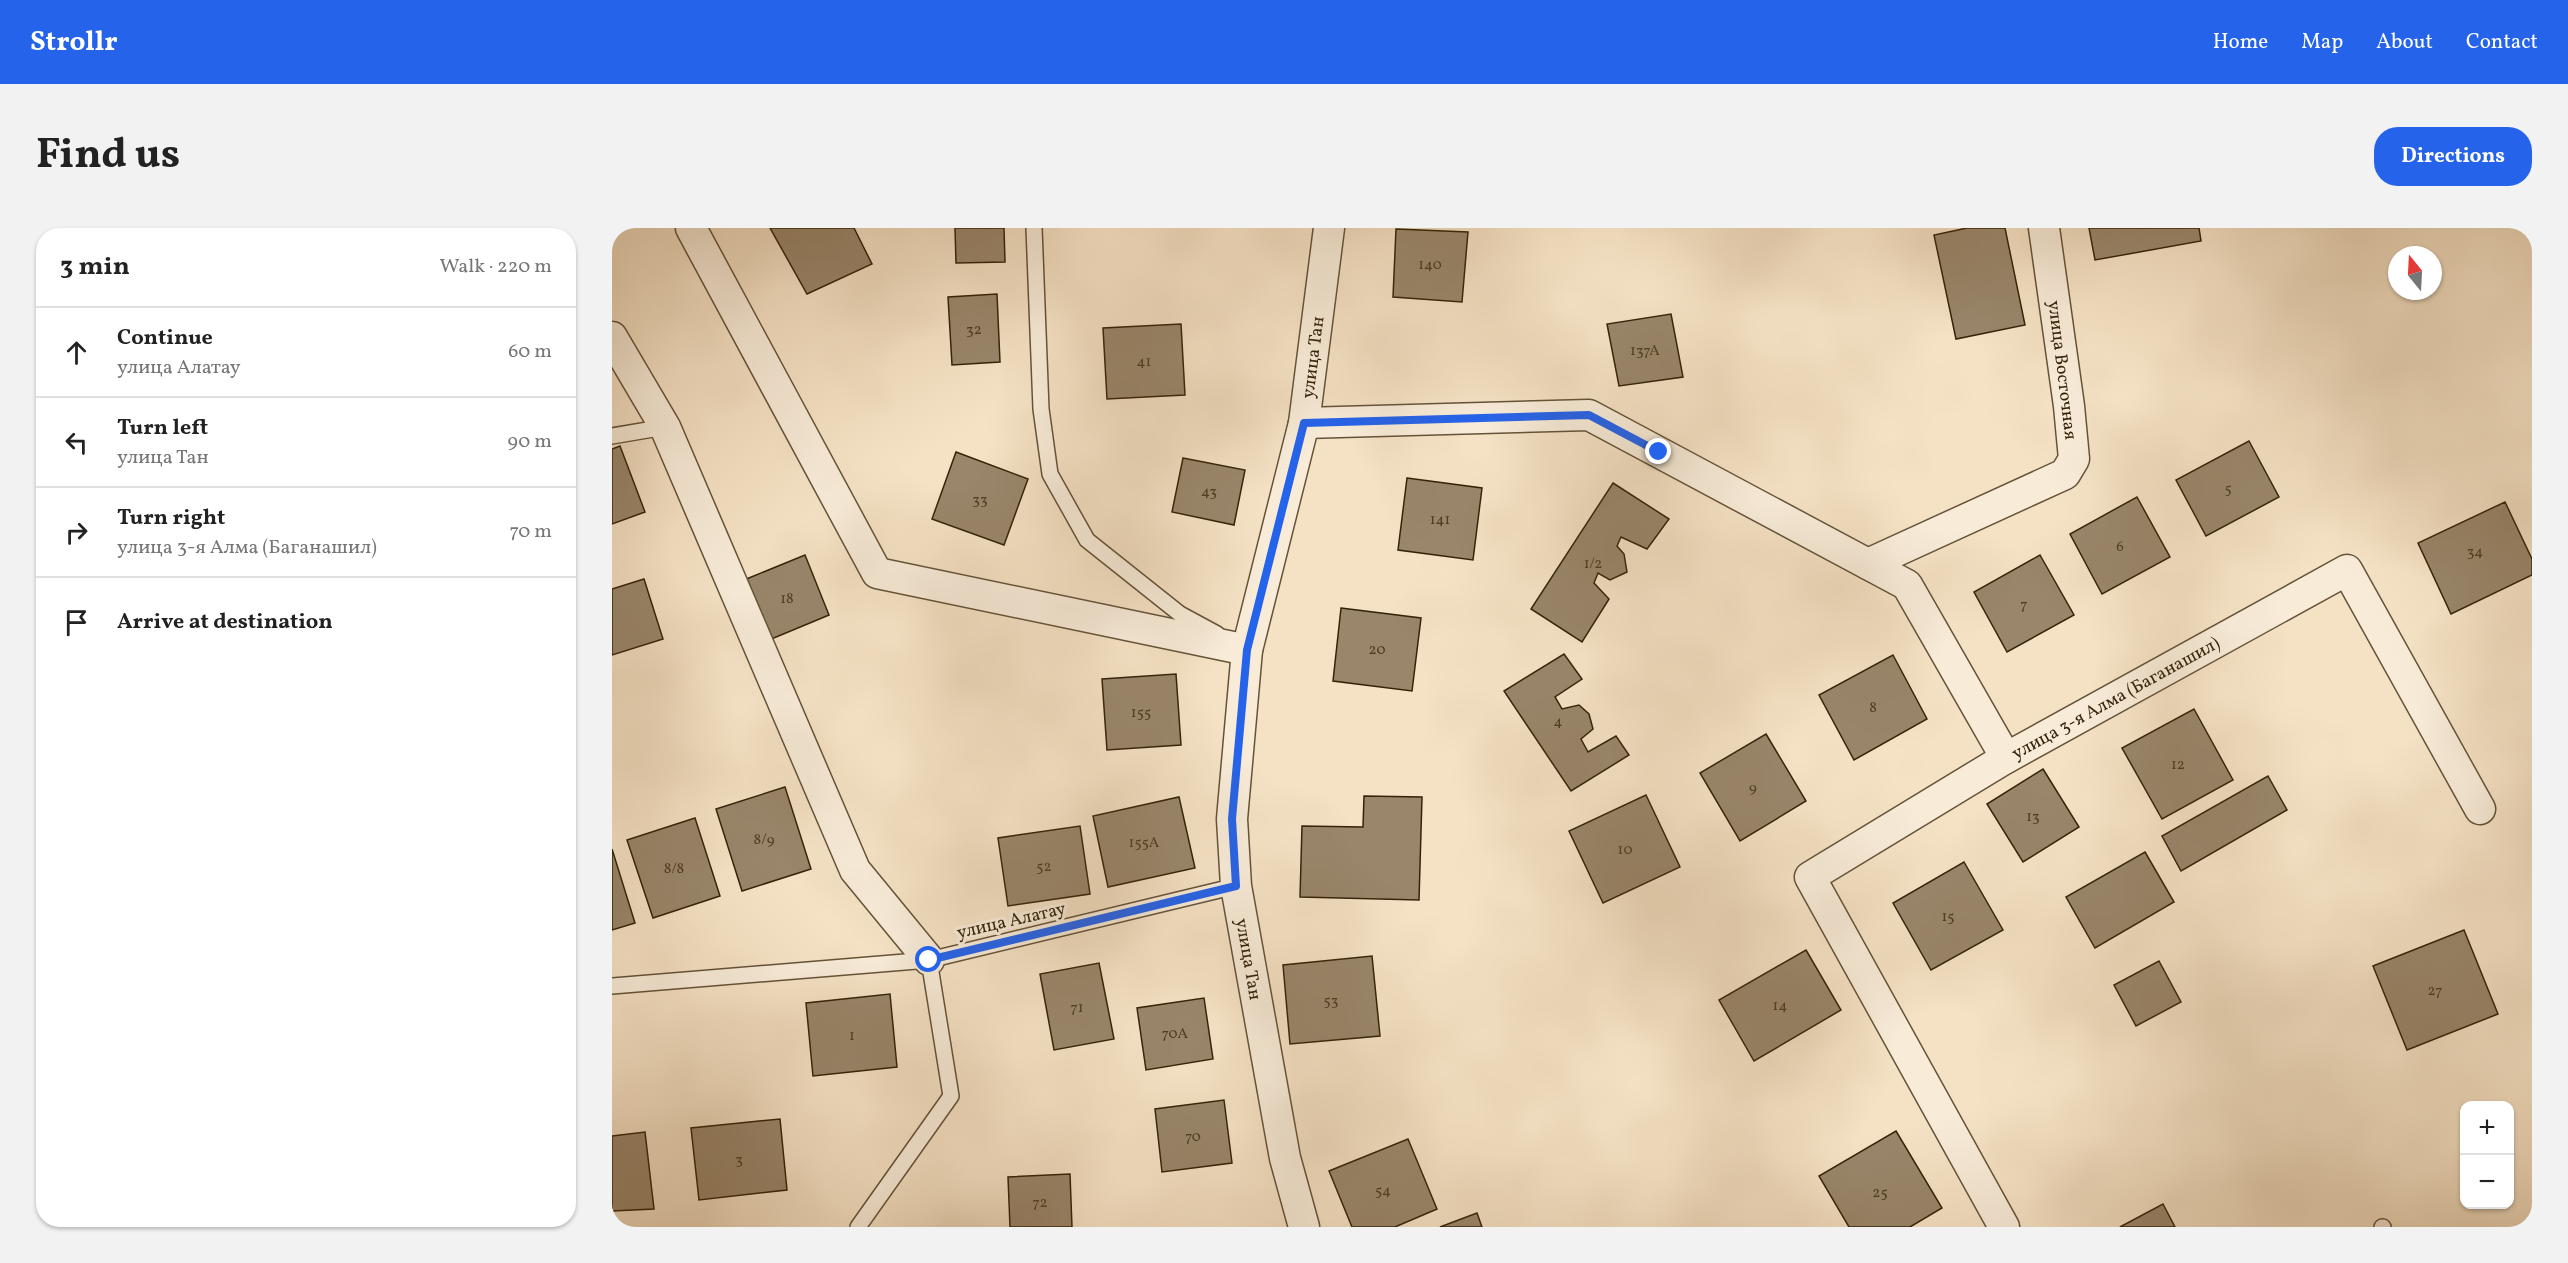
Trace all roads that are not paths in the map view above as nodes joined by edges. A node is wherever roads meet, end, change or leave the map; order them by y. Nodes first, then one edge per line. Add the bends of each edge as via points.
1 (691, 228) edge
2 (1034, 228) edge
3 (1329, 228) edge
4 (2044, 228) edge
5 (612, 337) edge
6 (1304, 423) junction
7 (665, 427) junction
8 (612, 436) edge
9 (1868, 564) junction
10 (1247, 650) junction
11 (2006, 758) junction
12 (2480, 809) dead end
13 (1236, 886) junction
14 (929, 960) junction
15 (612, 986) edge
16 (858, 1227) edge
17 (1304, 1227) edge
18 (2004, 1227) edge

1 - 10 street via 877,573
2 - 10 lane via 1041,409 1050,474 1087,540 1180,614
3 - 6 street, улица Тан
4 - 9 street, улица Восточная via 2074,459 2065,474
5 - 7 street
6 - 9 street, улица 3-я Алма (Баганашил) via 1589,415
6 - 10 street, улица Тан
7 - 8 lane
7 - 14 street via 855,870
9 - 11 street, улица 3-я Алма (Баганашил) via 1907,585
10 - 13 street, улица Тан via 1232,819
11 - 12 street, улица 3-я Алма (Баганашил) via 2347,570
11 - 18 street via 1810,877
13 - 14 lane, улица Алатау
13 - 17 street, улица Тан via 1285,1158
14 - 15 lane, улица Алатау
14 - 16 lane via 951,1096

